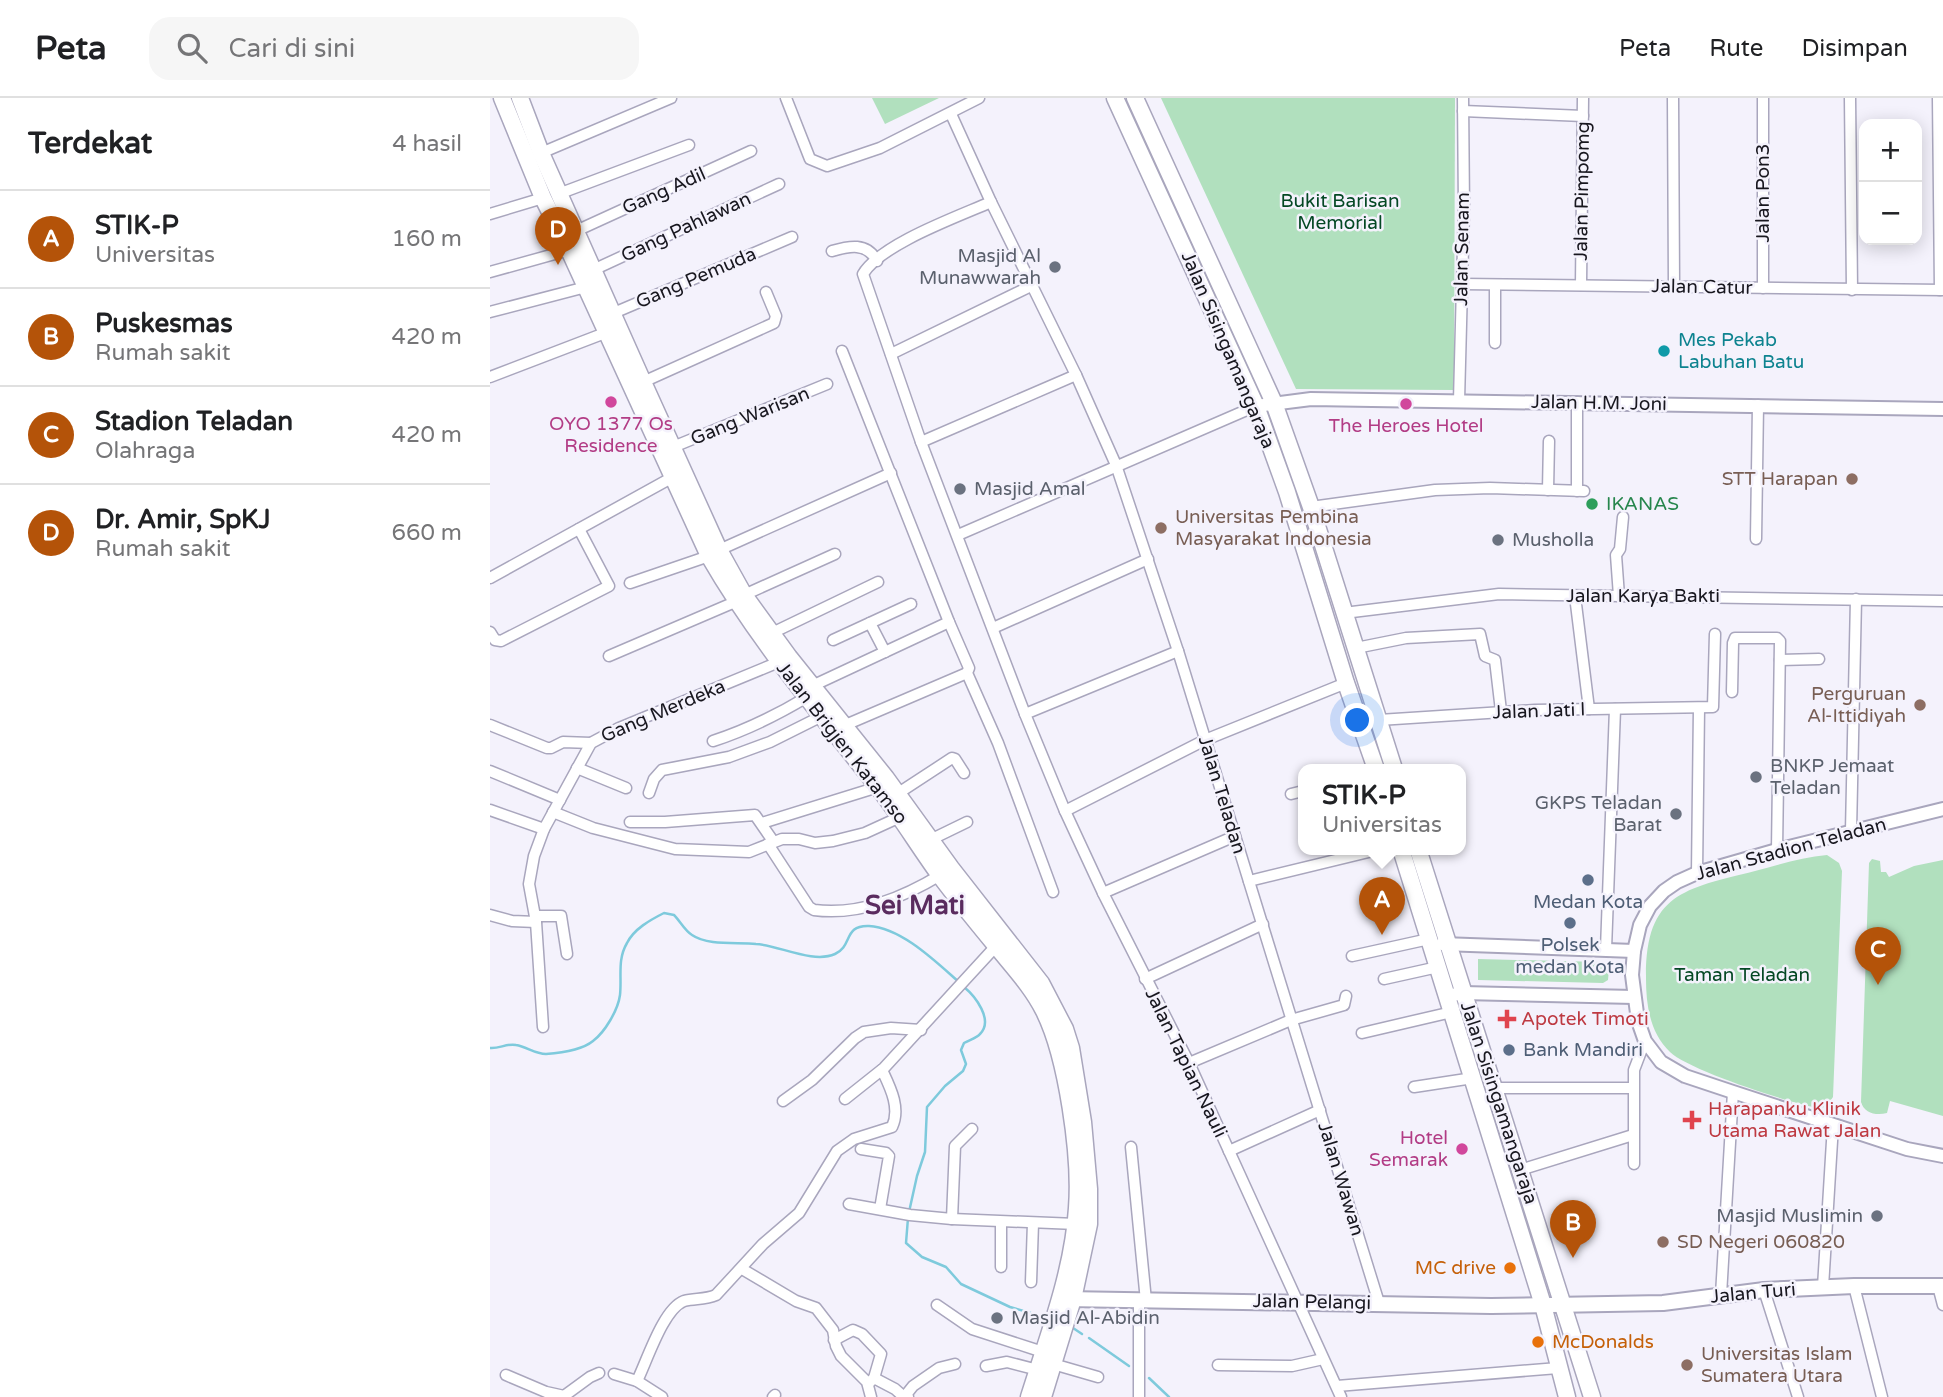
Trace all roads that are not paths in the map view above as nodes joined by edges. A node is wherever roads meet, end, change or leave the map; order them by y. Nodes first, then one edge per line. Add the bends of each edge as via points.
1 (501, 98) edge
2 (520, 98) edge
3 (671, 98) edge
4 (786, 98) edge
5 (979, 98) edge
6 (1115, 98) edge
7 (1135, 98) edge
8 (1464, 98) edge
9 (1583, 98) edge
10 (1673, 98) edge
11 (1763, 98) edge
12 (1850, 98) edge
13 (1938, 98) edge
14 (490, 101) edge
15 (965, 101) edge
16 (1463, 111) junction
17 (951, 114) junction
18 (1583, 116) junction
19 (689, 145) dead end
20 (751, 151) dead end
21 (541, 153) junction
22 (779, 184) dead end
23 (561, 193) junction
24 (543, 198) junction
25 (1181, 199) junction
26 (990, 202) junction
27 (1165, 207) junction
28 (490, 214) edge
29 (576, 231) junction
30 (792, 237) dead end
31 (569, 250) junction
32 (832, 251) dead end
33 (877, 261) junction
34 (593, 270) junction
35 (490, 272) edge
36 (1462, 284) junction
37 (1495, 285) junction
38 (1581, 285) junction
39 (1674, 285) junction
40 (1031, 286) junction
41 (586, 287) junction
42 (1763, 288) junction
43 (1852, 290) junction
44 (1942, 290) edge
45 (766, 292) dead end
46 (490, 312) edge
47 (606, 322) junction
48 (1495, 344) dead end
49 (842, 351) dead end
50 (891, 354) junction
51 (1076, 375) junction
52 (490, 377) edge
53 (643, 382) junction
54 (827, 384) dead end
55 (1459, 401) junction
56 (1577, 402) junction
57 (1274, 403) junction
58 (1758, 405) junction
59 (1256, 406) junction
60 (1943, 409) edge
61 (666, 440) junction
62 (1549, 441) dead end
63 (920, 442) junction
64 (1116, 465) junction
65 (891, 472) junction
66 (673, 477) junction
67 (1548, 491) junction
68 (1311, 507) junction
69 (1623, 517) dead end
70 (579, 529) junction
71 (958, 535) junction
72 (1756, 539) dead end
73 (714, 553) junction
74 (835, 554) dead end
75 (1148, 559) junction
76 (490, 578) edge
77 (878, 582) dead end
78 (630, 583) dead end
79 (1575, 596) junction
80 (1619, 596) junction
81 (740, 598) junction
82 (1856, 599) junction
83 (1943, 601) edge
84 (911, 604) dead end
85 (1344, 613) junction
86 (948, 622) junction
87 (870, 623) junction
88 (993, 628) junction
89 (490, 632) edge
90 (772, 633) junction
91 (1715, 634) dead end
92 (832, 640) dead end
93 (1356, 648) junction
94 (1178, 651) junction
95 (885, 652) junction
96 (609, 656) dead end
97 (1819, 659) dead end
98 (1780, 660) junction
99 (779, 662) junction
100 (967, 673) junction
101 (1346, 683) junction
102 (810, 691) junction
103 (1732, 692) dead end
104 (1699, 708) junction
105 (1589, 709) junction
106 (1615, 709) junction
107 (1501, 711) junction
108 (1026, 714) junction
109 (822, 716) junction
110 (1379, 720) junction
111 (490, 725) edge
112 (843, 726) junction
113 (1205, 740) junction
114 (713, 741) dead end
115 (590, 743) junction
116 (1374, 764) edge
117 (1392, 764) edge
118 (577, 768) junction
119 (490, 771) edge
120 (964, 773) dead end
121 (878, 787) junction
122 (626, 789) dead end
123 (1298, 792) edge
124 (649, 793) dead end
125 (897, 793) junction
126 (1291, 794) dead end
127 (560, 800) junction
128 (1943, 809) edge
129 (490, 810) edge
130 (1065, 811) junction
131 (553, 812) junction
132 (900, 817) junction
133 (630, 822) dead end
134 (967, 822) dead end
135 (762, 823) junction
136 (544, 829) junction
137 (1851, 831) junction
138 (1235, 836) junction
139 (930, 840) junction
140 (771, 843) junction
141 (1777, 850) junction
142 (1356, 855) edge
143 (1403, 855) edge
144 (1420, 855) edge
145 (945, 872) junction
146 (1697, 873) junction
147 (1249, 881) junction
148 (1053, 892) dead end
149 (1103, 893) junction
150 (490, 915) edge
151 (536, 919) junction
152 (1263, 924) junction
153 (1430, 942) junction
154 (1448, 943) junction
155 (996, 946) junction
156 (1606, 949) junction
157 (1634, 951) junction
158 (567, 954) dead end
159 (1352, 956) dead end
160 (1438, 967) junction
161 (1145, 979) junction
162 (1384, 979) dead end
163 (1455, 994) junction
164 (1346, 996) dead end
165 (1633, 997) junction
166 (1452, 1012) junction
167 (1291, 1020) junction
168 (543, 1027) dead end
169 (921, 1030) junction
170 (1362, 1034) dead end
171 (1645, 1041) junction
172 (1189, 1063) junction
173 (882, 1070) junction
174 (1473, 1078) junction
175 (1414, 1087) dead end
176 (1492, 1087) junction
177 (1633, 1087) junction
178 (1733, 1092) junction
179 (845, 1099) dead end
180 (783, 1101) dead end
181 (1320, 1110) junction
182 (1833, 1125) junction
183 (972, 1129) dead end
184 (1633, 1135) junction
185 (1131, 1147) dead end
186 (861, 1149) dead end
187 (1228, 1151) junction
188 (1943, 1156) edge
189 (1634, 1164) dead end
190 (1520, 1170) junction
191 (849, 1204) dead end
192 (880, 1209) junction
193 (952, 1219) junction
194 (1001, 1222) junction
195 (1033, 1223) junction
196 (1076, 1224) junction
197 (1001, 1266) dead end
198 (742, 1269) junction
199 (1031, 1282) dead end
200 (1854, 1286) junction
201 (1941, 1286) edge
202 (1823, 1287) junction
203 (1763, 1290) junction
204 (1721, 1294) junction
205 (1142, 1301) junction
206 (1299, 1301) junction
207 (1379, 1303) junction
208 (1563, 1304) junction
209 (937, 1305) dead end
210 (1543, 1305) junction
211 (1943, 1305) edge
212 (1064, 1306) junction
213 (834, 1340) junction
214 (1323, 1359) junction
215 (1045, 1362) junction
216 (955, 1364) dead end
217 (1218, 1365) dead end
218 (986, 1366) dead end
219 (1558, 1368) junction
220 (599, 1373) dead end
221 (614, 1374) dead end
222 (506, 1375) dead end
223 (1098, 1377) dead end
224 (638, 1381) junction
225 (871, 1381) junction
226 (1337, 1386) junction
227 (566, 1396) edge
228 (662, 1397) edge
229 (871, 1397) edge
230 (906, 1397) edge
231 (1029, 1397) edge
232 (1043, 1397) edge
233 (1139, 1397) edge
234 (1341, 1397) edge
235 (1567, 1397) edge
236 (1592, 1397) edge
237 (1798, 1397) edge
238 (1882, 1397) edge

1 - 14 street
1 - 24 main road, Jalan Brigjen Katamso
2 - 21 main road, Jalan Brigjen Katamso
3 - 21 street
4 - 17 street via 810,159 827,166 880,148
5 - 15 street
6 - 27 main road, Jalan Sisingamangaraja
7 - 25 main road, Jalan Sisingamangaraja
8 - 16 street, Jalan Senam
9 - 18 street, Jalan Pimpomg
10 - 39 street
11 - 42 street, Jalan Pon3
12 - 43 street
13 - 44 street
15 - 17 street
16 - 18 street
16 - 36 street, Jalan Senam
17 - 26 street, Jalan Teladan
18 - 38 street, Jalan Pimpomg
19 - 23 street
20 - 29 street, Gang Adil
21 - 23 main road, Jalan Brigjen Katamso
22 - 34 street, Gang Pahlawan
23 - 29 main road, Jalan Brigjen Katamso
24 - 28 street
24 - 31 main road, Jalan Brigjen Katamso
25 - 27 main road
25 - 57 main road, Jalan Sisingamangaraja
26 - 33 street via 899,244
26 - 40 street, Jalan Teladan
27 - 59 main road, Jalan Sisingamangaraja
29 - 34 main road, Jalan Brigjen Katamso
30 - 47 street, Gang Pemuda
31 - 35 street
31 - 41 main road, Jalan Brigjen Katamso
32 - 33 street via 865,248
33 - 50 street via 863,275
34 - 47 main road, Jalan Brigjen Katamso
36 - 37 street, Jalan Catur
36 - 55 street, Jalan Senam
37 - 38 street, Jalan Catur
37 - 48 street
38 - 39 street, Jalan Catur
39 - 42 street, Jalan Catur
40 - 50 street
40 - 51 street, Jalan Teladan
41 - 46 street
41 - 47 main road, Jalan Brigjen Katamso
42 - 43 street, Jalan Catur
43 - 44 street, Jalan Catur
45 - 53 street via 776,316 774,323
47 - 52 street, Gang Pemuda
47 - 53 main road, Jalan Brigjen Katamso
47 - 61 main road, Jalan Brigjen Katamso
49 - 65 street
50 - 63 street
51 - 63 street
51 - 64 street, Jalan Teladan
53 - 61 main road, Jalan Brigjen Katamso
54 - 61 street, Gang Warisan
55 - 56 street, Jalan H.M. Joni
55 - 57 street, Jalan H.M. Joni via 1311,399
56 - 58 street, Jalan H.M. Joni
56 - 67 street via 1580,491
57 - 59 street, Jalan H.M. Joni
57 - 68 main road, Jalan Sisingamangaraja
58 - 60 street, Jalan H.M. Joni
58 - 72 street
59 - 64 street
59 - 101 main road, Jalan Sisingamangaraja
61 - 66 main road, Jalan Brigjen Katamso
61 - 73 main road, Jalan Brigjen Katamso
62 - 67 street
63 - 71 street
64 - 71 street
64 - 75 street, Jalan Teladan
65 - 73 street
65 - 86 street
66 - 70 street
66 - 73 main road, Jalan Brigjen Katamso
67 - 68 street via 1435,490
68 - 85 main road, Jalan Sisingamangaraja
69 - 80 street via 1616,555
70 - 76 street
70 - 89 street via 610,586 501,641
71 - 88 street
73 - 78 street
73 - 81 main road, Jalan Brigjen Katamso
74 - 81 street
75 - 88 street
75 - 94 street, Jalan Teladan
77 - 90 street
79 - 80 street, Jalan Karya Bakti
79 - 85 street, Jalan Karya Bakti via 1485,595
79 - 105 street
80 - 82 street, Jalan Karya Bakti
81 - 90 main road, Jalan Brigjen Katamso
81 - 96 street
81 - 99 main road, Jalan Brigjen Katamso
82 - 83 street, Jalan Karya Bakti
82 - 137 street
84 - 87 street
85 - 93 main road, Jalan Sisingamangaraja
86 - 95 street
86 - 100 street via 969,668
87 - 92 street
87 - 95 street
88 - 108 street
90 - 102 main road, Jalan Brigjen Katamso
91 - 104 street, Jalan Jati I via 1713,707
93 - 107 street via 1406,638 1478,633 1485,656 1495,660
93 - 110 main road, Jalan Sisingamangaraja
94 - 108 street
94 - 113 street, Jalan Teladan
95 - 102 street
97 - 98 street
98 - 103 street via 1777,638 1735,638
98 - 141 street
99 - 102 main road, Jalan Brigjen Katamso
99 - 115 street, Gang Merdeka
100 - 112 street
100 - 148 street
101 - 113 street
101 - 116 main road, Jalan Sisingamangaraja
102 - 109 main road, Jalan Brigjen Katamso
102 - 112 main road, Jalan Brigjen Katamso
102 - 114 street via 743,732
104 - 106 street, Jalan Jati I
104 - 146 street
105 - 106 street, Jalan Jati I
105 - 107 street, Jalan Jati I
106 - 156 street
107 - 110 street, Jalan Jati I
108 - 130 street, Jalan Tapian Nauli
109 - 121 main road, Jalan Brigjen Katamso
109 - 124 street via 729,757 662,770
110 - 117 main road, Jalan Sisingamangaraja
111 - 115 street via 547,748 566,741
112 - 125 main road, Jalan Brigjen Katamso
113 - 130 street
113 - 138 street, Jalan Teladan
115 - 118 street, Gang Merdeka
118 - 122 street
118 - 127 street, Gang Merdeka
119 - 127 street
120 - 125 street via 952,758
121 - 132 main road, Jalan Brigjen Katamso
121 - 135 street
123 - 126 street
125 - 139 main road, Jalan Brigjen Katamso
127 - 131 street, Gang Merdeka
128 - 137 street, Jalan Stadion Teladan
129 - 136 street
130 - 149 street, Jalan Tapian Nauli
131 - 136 street, Gang Merdeka
131 - 140 street via 593,828 675,849 749,852
132 - 140 street via 833,841
132 - 145 main road, Jalan Brigjen Katamso
133 - 135 street via 755,815
134 - 139 street
135 - 140 street
136 - 151 street, Gang Merdeka via 529,884
137 - 141 street, Jalan Stadion Teladan
138 - 147 street, Jalan Teladan
138 - 149 street
139 - 145 main road, Jalan Brigjen Katamso
140 - 145 street via 814,910 883,903
141 - 146 street, Jalan Stadion Teladan
142 - 147 street
143 - 153 main road, Jalan Sisingamangaraja
144 - 154 main road, Jalan Sisingamangaraja
145 - 155 main road, Jalan Brigjen Katamso
145 - 212 main road, Jalan Brigjen Katamso via 1041,983 1071,1048 1090,1205 1086,1243
146 - 157 street, Jalan Stadion Teladan via 1664,891 1650,906
147 - 152 street, Jalan Teladan
149 - 161 street, Jalan Tapian Nauli
150 - 151 street via 512,921
151 - 158 street via 561,916
151 - 168 street, Gang Merdeka
152 - 161 street
152 - 167 street, Jalan Teladan
153 - 154 street
153 - 159 street
153 - 160 main road, Jalan Sisingamangaraja
154 - 156 street
154 - 163 main road, Jalan Sisingamangaraja
155 - 169 street
155 - 196 main road, Jalan Brigjen Katamso via 1034,993 1059,1049 1076,1155
156 - 157 street
157 - 165 street, Jalan Stadion Teladan
160 - 162 street
160 - 163 main road, Jalan Sisingamangaraja
161 - 172 street, Jalan Tapian Nauli
163 - 165 street
163 - 166 main road, Jalan Sisingamangaraja
163 - 176 main road, Jalan Sisingamangaraja
164 - 167 street via 1344,1005
165 - 171 street, Jalan Stadion Teladan
166 - 170 street
166 - 174 main road, Jalan Sisingamangaraja
167 - 172 street
167 - 181 street, Jalan Teladan
169 - 173 street
169 - 180 street via 864,1032
171 - 177 street via 1633,1070
171 - 178 street, Jalan Stadion Teladan via 1661,1062 1685,1076
172 - 187 street, Jalan Tapian Nauli
173 - 179 street
173 - 198 street via 895,1108 892,1127 854,1139 837,1151 796,1217
174 - 175 street
174 - 210 main road, Jalan Sisingamangaraja
176 - 177 street
176 - 190 main road, Jalan Sisingamangaraja
177 - 184 street
178 - 182 street, Jalan Stadion Teladan
178 - 204 street
181 - 187 street, Jalan Wawan
181 - 207 street, Jalan Wawan
182 - 188 street, Jalan Stadion Teladan
182 - 202 street
183 - 193 street via 955,1146
184 - 189 street
184 - 190 street
185 - 205 street
186 - 192 street via 889,1156
187 - 206 street, Jalan Tapian Nauli
190 - 208 main road, Jalan Sisingamangaraja
191 - 192 street
192 - 193 street
193 - 194 street
194 - 195 street
194 - 197 street
195 - 196 street
195 - 199 street
196 - 212 main road, Jalan Brigjen Katamso
198 - 213 street via 816,1308
198 - 224 street via 716,1295 673,1308
200 - 201 main road, Jalan Turi
200 - 202 main road, Jalan Turi
200 - 238 street
201 - 211 street
202 - 203 main road, Jalan Turi
203 - 204 main road, Jalan Turi
203 - 237 street
204 - 208 main road, Jalan Turi via 1663,1303
205 - 206 main road, Jalan Pelangi
205 - 212 main road, Jalan Pelangi
205 - 233 street
206 - 207 main road, Jalan Pelangi
206 - 214 street, Jalan Tapian Nauli
207 - 210 main road, Jalan Pelangi
208 - 210 main road, Jalan Pelangi
208 - 236 main road, Jalan Sisingamangaraja
209 - 215 street via 972,1329
210 - 219 main road, Jalan Sisingamangaraja
212 - 215 main road, Jalan Brigjen Katamso
213 - 225 street via 849,1366
213 - 225 street via 850,1331 862,1334 881,1354
214 - 217 street via 1292,1366
214 - 226 street, Jalan Tapian Nauli
215 - 218 street
215 - 223 street
215 - 231 main road, Jalan Brigjen Katamso
215 - 232 main road, Jalan Brigjen Katamso
216 - 230 street via 939,1368 913,1386
219 - 226 street
219 - 235 main road, Jalan Sisingamangaraja
220 - 227 street
221 - 224 street
222 - 227 street
224 - 228 street
225 - 229 street
225 - 230 street via 888,1384
226 - 234 street, Jalan Tapian Nauli

